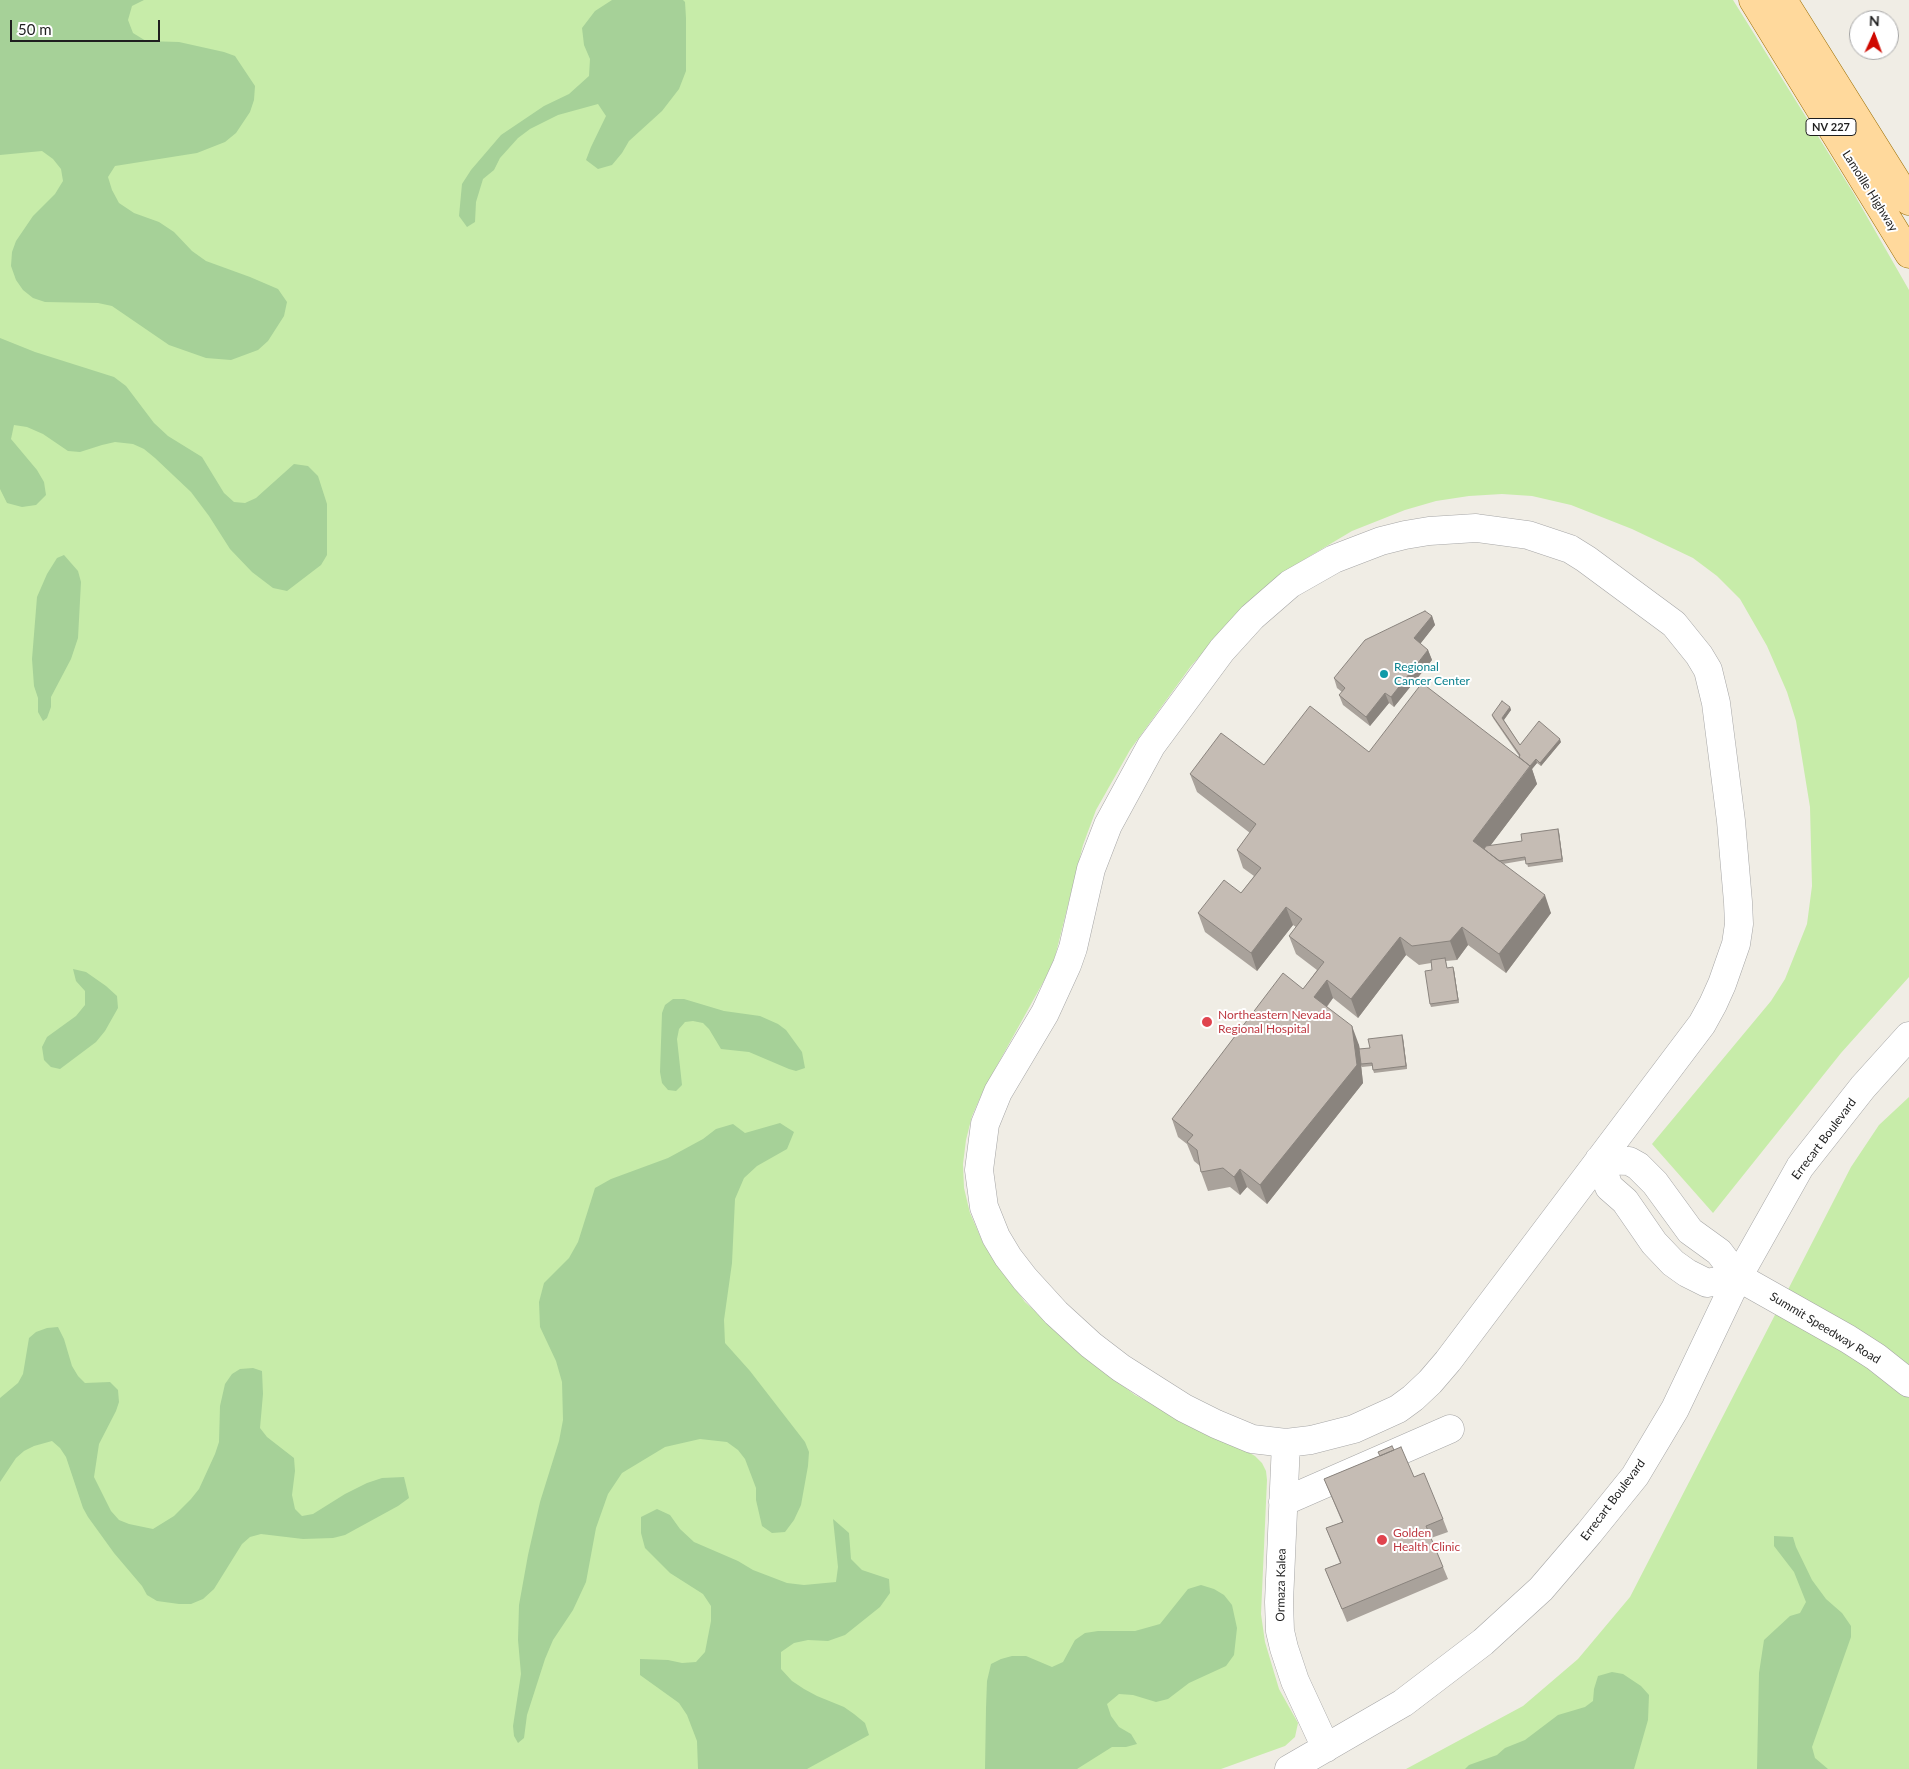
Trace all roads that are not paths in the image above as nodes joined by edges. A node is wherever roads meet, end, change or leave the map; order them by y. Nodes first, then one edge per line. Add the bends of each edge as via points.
1 (1753, 0) edge
2 (1783, 0) edge
3 (1909, 201) edge
4 (1909, 254) edge
5 (1909, 1036) edge
6 (1909, 1051) edge
7 (1863, 1087) junction
8 (1599, 1160) junction
9 (1738, 1278) junction
10 (1909, 1383) edge
11 (1450, 1429) dead end
12 (1286, 1443) junction
13 (1283, 1502) junction
14 (1326, 1748) junction
15 (1289, 1769) edge

1 - 4 main road, Lamoille Highway / NV 227
2 - 3 main road, NV 227
5 - 7 street, Errecart Boulevard
6 - 7 street, Errecart Boulevard
7 - 9 street, Errecart Boulevard via 1800,1167
8 - 9 street via 1629,1161 1643,1171 1682,1222 1719,1252
8 - 9 street via 1609,1187 1625,1201 1654,1243 1673,1263 1707,1283
8 - 12 street via 1448,1361 1413,1398 1398,1409 1354,1429
8 - 12 street via 1702,1024 1714,1004 1736,944 1738,902 1731,821 1716,703 1708,670 1674,624 1570,549 1528,535 1453,528 1381,541 1334,559 1290,584 1252,617 1206,670 1142,761 1097,853 1067,964 1045,1013 998,1092 984,1124 980,1154 980,1187 988,1221 1008,1257 1056,1313 1121,1368 1176,1403 1252,1439
9 - 10 street, Summit Speedway Road via 1848,1339
9 - 14 street, Errecart Boulevard via 1675,1409 1635,1476 1541,1589 1484,1642 1403,1703
11 - 13 street
12 - 13 street, Ormaza Kalea
13 - 14 street, Ormaza Kalea via 1280,1631 1296,1681
14 - 15 street, Errecart Boulevard

